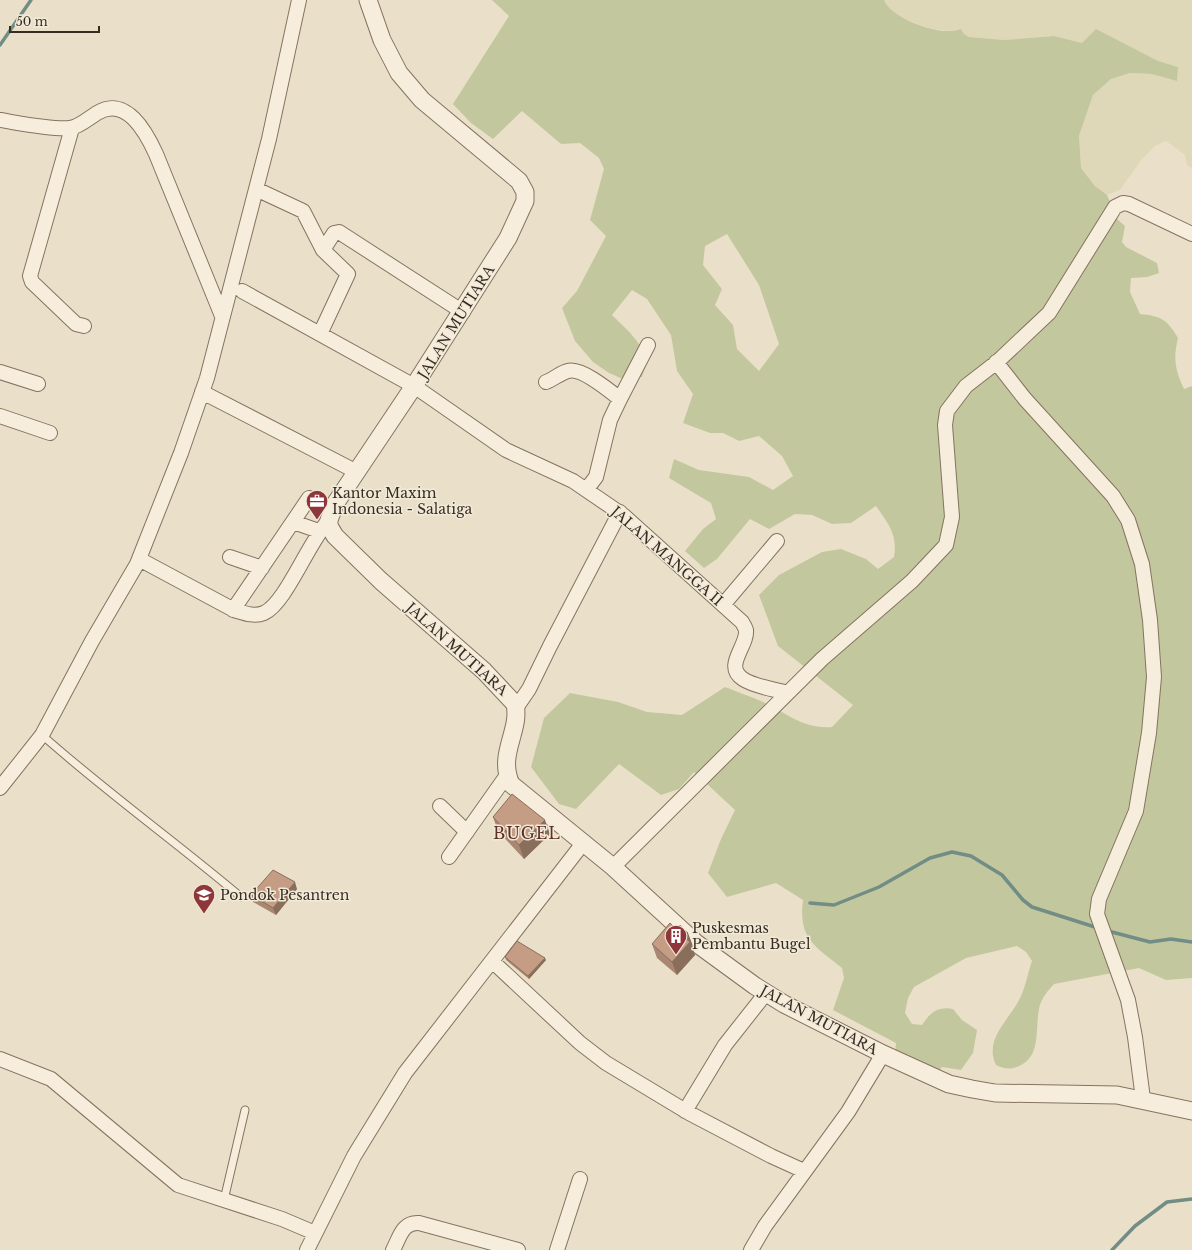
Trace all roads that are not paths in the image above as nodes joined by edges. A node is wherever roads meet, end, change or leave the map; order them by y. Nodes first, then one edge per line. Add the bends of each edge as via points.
1 (299, 0) edge
2 (368, 0) edge
3 (0, 120) edge
4 (72, 128) junction
5 (256, 189) junction
6 (1192, 234) edge
7 (323, 250) junction
8 (242, 292) dead end
9 (463, 312) junction
10 (222, 316) junction
11 (84, 326) dead end
12 (320, 334) junction
13 (648, 345) dead end
14 (996, 362) junction
15 (0, 372) edge
16 (546, 382) dead end
17 (38, 384) dead end
18 (414, 386) junction
19 (202, 392) junction
20 (620, 399) junction
21 (0, 416) edge
22 (50, 433) dead end
23 (357, 472) junction
24 (586, 490) junction
25 (309, 498) dead end
26 (620, 512) junction
27 (293, 522) junction
28 (324, 526) junction
29 (777, 541) dead end
30 (230, 557) dead end
31 (139, 559) junction
32 (262, 568) junction
33 (723, 605) junction
34 (233, 610) junction
35 (788, 693) junction
36 (516, 708) junction
37 (42, 735) junction
38 (507, 775) junction
39 (0, 788) edge
40 (440, 806) dead end
41 (467, 832) junction
42 (584, 842) junction
43 (449, 857) dead end
44 (613, 867) junction
45 (241, 897) dead end
46 (492, 961) junction
47 (766, 994) junction
48 (883, 1054) junction
49 (0, 1059) edge
50 (1143, 1099) junction
51 (246, 1110) dead end
52 (1192, 1110) edge
53 (686, 1111) junction
54 (804, 1171) junction
55 (580, 1179) dead end
56 (224, 1200) junction
57 (316, 1232) junction
58 (306, 1250) edge
59 (394, 1250) edge
60 (518, 1250) edge
61 (557, 1250) edge
62 (751, 1250) edge

1 - 5 street
2 - 9 street, JALAN MUTIARA via 382,40 399,73 422,100 518,181 525,192 525,202 514,226
3 - 4 street
4 - 10 street via 98,112 112,108 128,114 144,129
4 - 11 street via 30,276 32,282 76,324
5 - 7 street via 303,211
5 - 10 street
6 - 14 street via 1129,204 1120,204 1094,239 1049,313
7 - 9 street via 334,233 339,232
7 - 12 street via 349,276
8 - 12 street, JALAN MANGGA II
9 - 18 street, JALAN MUTIARA
10 - 19 street
12 - 18 street, JALAN MANGGA II
13 - 20 street
14 - 35 street via 966,386 947,411 944,425 952,517 946,545 912,581 822,659
14 - 50 street via 1025,399 1113,496 1128,520 1142,564 1150,620 1154,678 1149,732 1136,811 1099,899 1097,914 1128,1000
15 - 17 street
16 - 20 street via 568,371 579,372
18 - 23 street, JALAN MUTIARA
18 - 24 street, JALAN MANGGA II via 506,450 573,481
19 - 23 street
19 - 31 street via 181,454
20 - 24 street via 610,420 596,477
21 - 22 street
23 - 28 street, JALAN MUTIARA via 334,504
24 - 26 street, JALAN MANGGA II
25 - 27 street
26 - 33 street, JALAN MANGGA II
26 - 36 street via 529,689
27 - 28 street
27 - 32 street
28 - 34 street via 278,601 264,613 249,615
28 - 36 street, JALAN MUTIARA via 329,526 335,536 381,582 484,672 511,698
29 - 33 street
30 - 32 street
31 - 34 street
31 - 37 street
32 - 34 street
33 - 35 street, JALAN MANGGA II via 746,629 735,662 735,671 749,682
35 - 44 street
36 - 38 street, JALAN MUTIARA via 506,761
37 - 39 street
37 - 45 lane via 82,771
38 - 41 street
38 - 42 street, JALAN MUTIARA via 511,784
40 - 41 street
41 - 43 street
42 - 44 street, JALAN MUTIARA
42 - 46 street
44 - 47 street, JALAN MUTIARA via 696,943
46 - 53 street via 580,1043 606,1063
46 - 57 street via 405,1073 354,1156
47 - 48 street, JALAN MUTIARA
47 - 53 street via 725,1045
48 - 50 street, JALAN MUTIARA via 949,1084 995,1093 1117,1095
48 - 54 street via 848,1112
49 - 56 street via 51,1079 178,1185
50 - 52 street, JALAN MUTIARA
51 - 56 lane
53 - 54 street
54 - 62 street
55 - 61 street
56 - 57 street
57 - 58 street
59 - 60 street via 406,1225 411,1222

